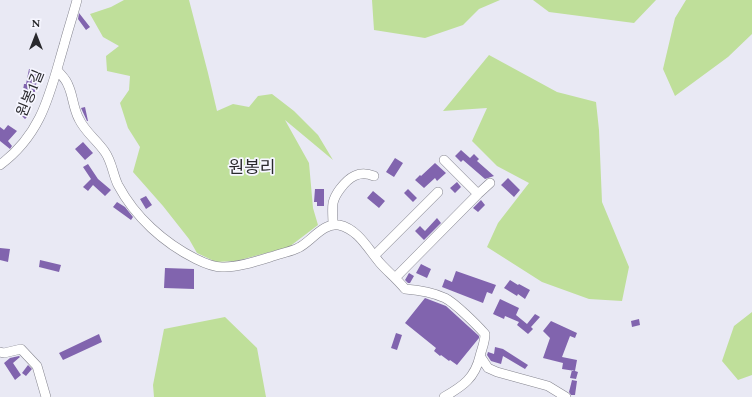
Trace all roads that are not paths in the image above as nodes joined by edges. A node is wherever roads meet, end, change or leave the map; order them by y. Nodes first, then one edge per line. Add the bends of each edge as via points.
1 (77, 0) edge
2 (57, 70) junction
3 (2, 160) edge
4 (444, 160) dead end
5 (374, 176) dead end
6 (490, 183) dead end
7 (438, 192) dead end
8 (478, 194) junction
9 (333, 225) junction
10 (375, 255) junction
11 (396, 277) junction
12 (0, 352) edge
13 (480, 356) junction
14 (46, 397) edge
15 (444, 397) edge
16 (566, 397) edge

1 - 2 street, 원봉1길
2 - 3 street, 원봉1길 via 40,118 19,148
2 - 9 street via 68,85 78,119 110,160 114,177 125,196 155,232 195,259 222,268 238,265 298,248
4 - 8 street
5 - 9 street via 360,174 346,181 333,202
6 - 8 street
7 - 10 street
8 - 11 street
9 - 10 street via 351,230
10 - 11 street
11 - 13 street via 405,289 426,291 446,299 476,325 485,334 485,344
12 - 14 street via 21,349 29,356 36,366
13 - 15 street via 471,378
13 - 16 street via 488,368 548,386

